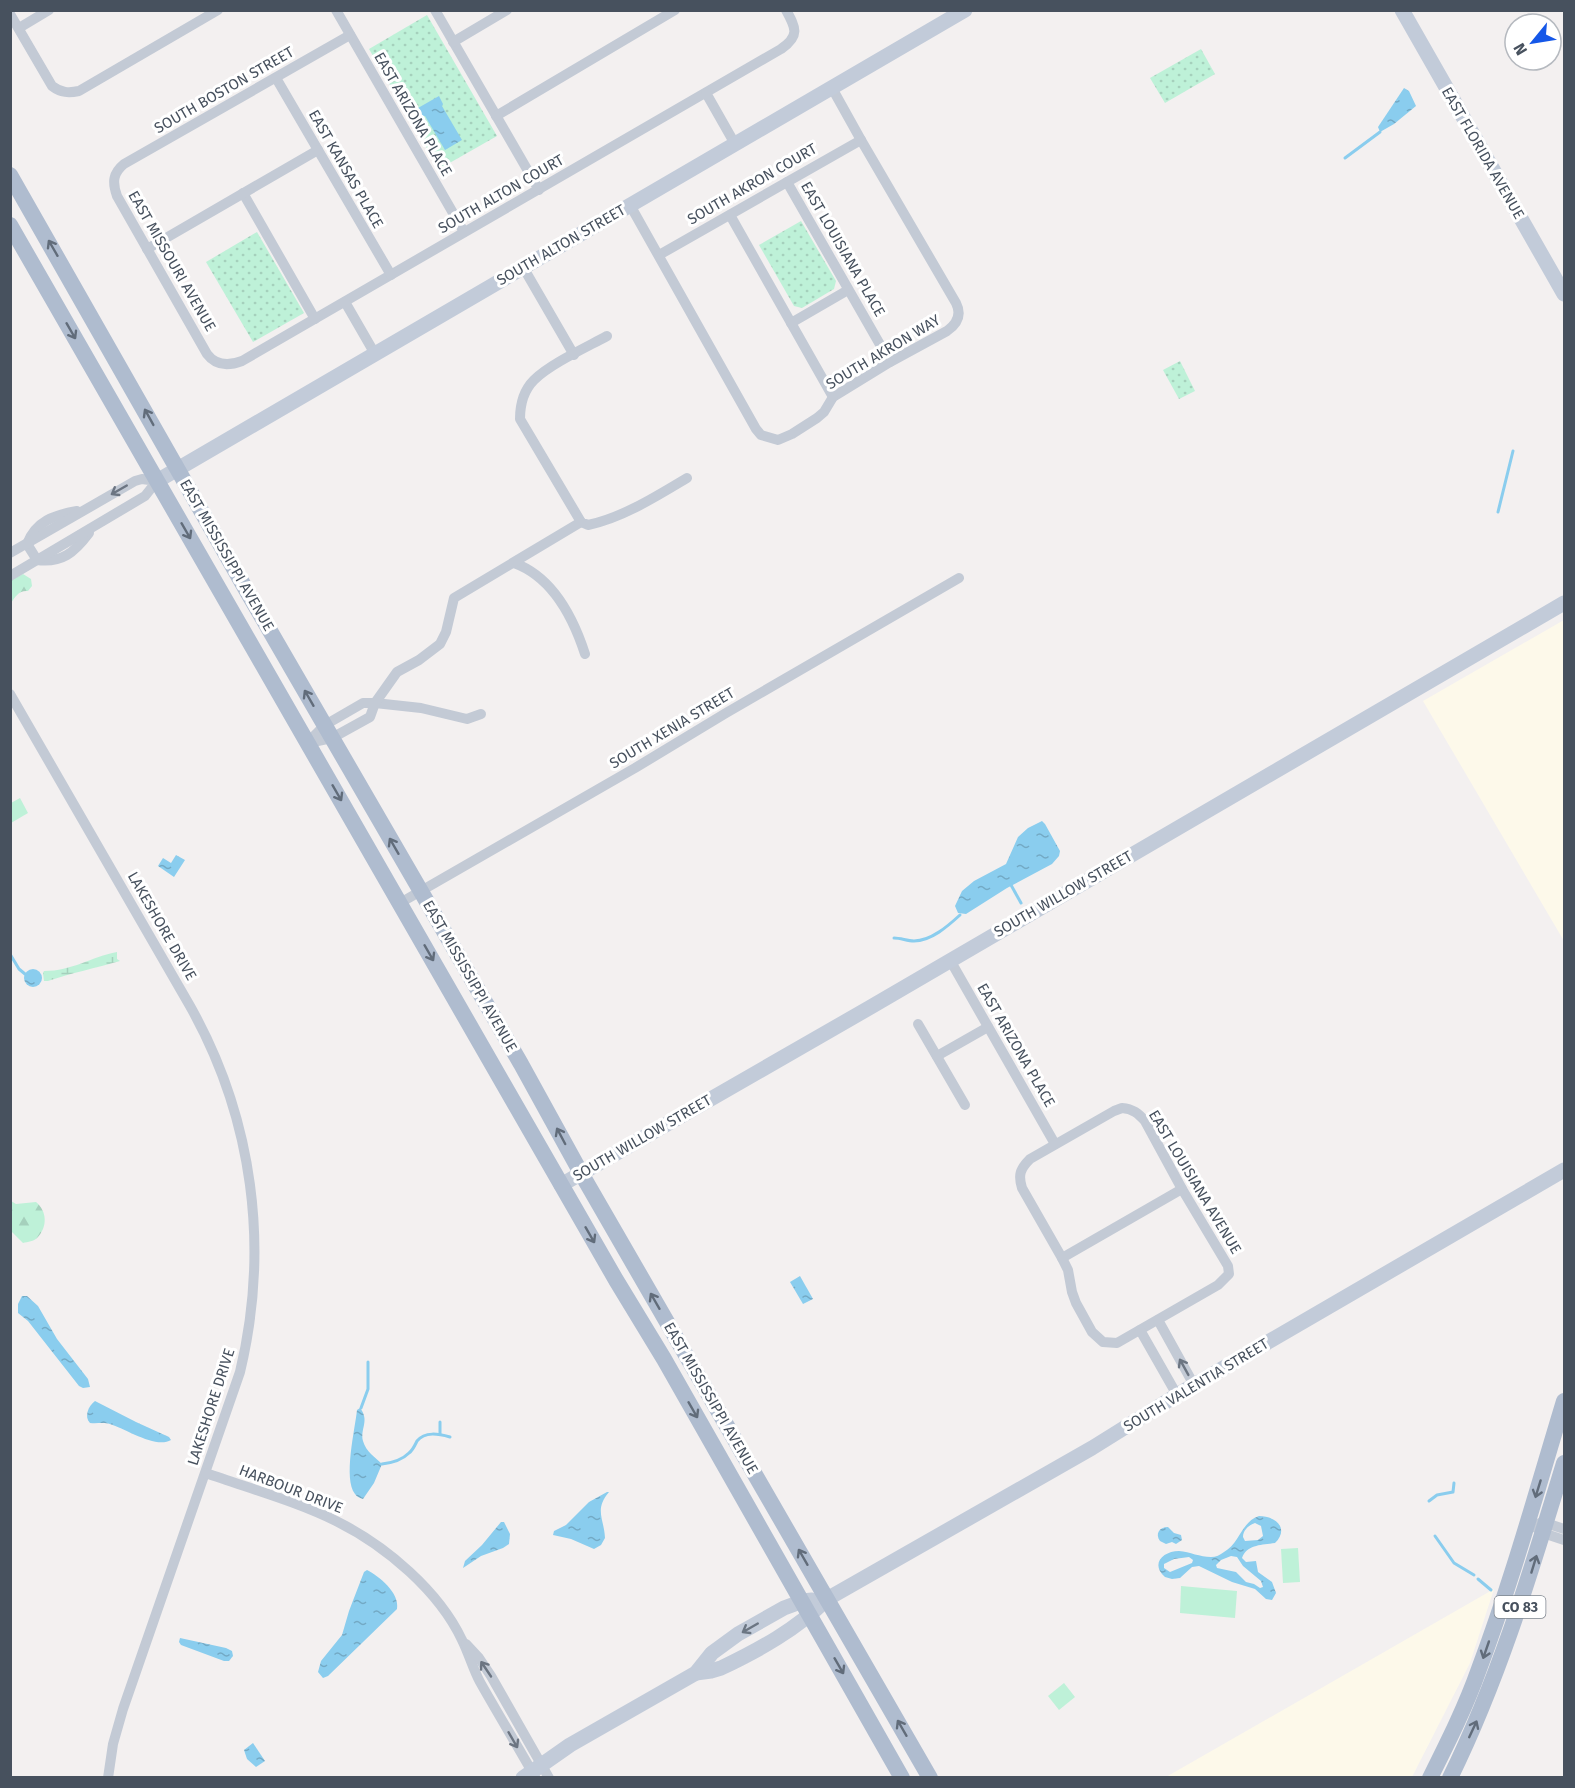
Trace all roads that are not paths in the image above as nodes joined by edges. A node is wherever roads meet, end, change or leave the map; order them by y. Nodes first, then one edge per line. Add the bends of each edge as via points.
1 (49, 10) edge
2 (218, 10) edge
3 (336, 10) edge
4 (435, 10) edge
5 (507, 10) edge
6 (675, 10) edge
7 (786, 10) edge
8 (965, 10) edge
9 (1402, 10) edge
10 (10, 14) edge
11 (19, 28) junction
12 (350, 35) junction
13 (453, 42) junction
14 (276, 78) junction
15 (832, 87) junction
16 (706, 93) junction
17 (496, 116) junction
18 (861, 140) junction
19 (735, 144) junction
20 (318, 150) junction
21 (116, 173) joint
22 (10, 175) edge
23 (787, 182) junction
24 (539, 190) junction
25 (243, 193) junction
26 (630, 205) junction
27 (730, 215) junction
28 (10, 225) edge
29 (464, 232) junction
30 (147, 249) junction
31 (659, 255) junction
32 (524, 267) junction
33 (391, 275) junction
34 (848, 291) junction
35 (1564, 294) edge
36 (345, 302) junction
37 (315, 319) junction
38 (791, 323) junction
39 (607, 336) dead end
40 (375, 354) junction
41 (574, 355) junction
42 (214, 361) joint
43 (890, 363) junction
44 (833, 397) junction
45 (178, 468) junction
46 (687, 478) dead end
47 (157, 481) junction
48 (581, 522) junction
49 (27, 544) junction
50 (10, 553) edge
51 (36, 561) junction
52 (514, 563) junction
53 (10, 576) edge
54 (959, 578) dead end
55 (1564, 603) edge
56 (585, 654) dead end
57 (10, 694) edge
58 (375, 703) junction
59 (481, 714) dead end
60 (328, 732) junction
61 (308, 743) junction
62 (420, 891) junction
63 (400, 903) junction
64 (950, 960) junction
65 (918, 1024) dead end
66 (988, 1027) junction
67 (937, 1056) junction
68 (965, 1105) dead end
69 (1055, 1144) junction
70 (1564, 1170) edge
71 (581, 1173) junction
72 (561, 1185) junction
73 (1182, 1189) junction
74 (1062, 1257) junction
75 (1158, 1320) junction
76 (1140, 1330) junction
77 (1194, 1385) junction
78 (1177, 1395) junction
79 (1564, 1401) edge
80 (1564, 1463) edge
81 (206, 1473) junction
82 (1528, 1522) junction
83 (1545, 1528) junction
84 (1564, 1529) edge
85 (1564, 1540) edge
86 (827, 1599) junction
87 (807, 1608) junction
88 (696, 1673) junction
89 (536, 1774) edge
90 (108, 1778) edge
91 (902, 1778) edge
92 (930, 1778) edge
93 (1430, 1778) edge
94 (1450, 1778) edge

1 - 11 street
2 - 11 street via 79,91 68,92 52,86
3 - 12 street, EAST ARIZONA PLACE
4 - 13 street
5 - 13 street
6 - 17 street
7 - 16 street, SOUTH ALTON COURT via 795,27 790,43
8 - 15 street, SOUTH ALTON STREET
9 - 35 street, EAST FLORIDA AVENUE
10 - 11 street
12 - 14 street, SOUTH BOSTON STREET
12 - 29 street, EAST ARIZONA PLACE
13 - 17 street
14 - 20 street, EAST KANSAS PLACE
14 - 21 street, SOUTH BOSTON STREET via 124,164
15 - 18 street, SOUTH AKRON WAY
15 - 19 street, SOUTH ALTON STREET
16 - 19 street
16 - 24 street, SOUTH ALTON COURT
17 - 24 street
18 - 23 street, SOUTH AKRON COURT
18 - 43 street, SOUTH AKRON WAY via 959,309 953,327
19 - 26 street, SOUTH ALTON STREET
20 - 25 street
20 - 33 street, EAST KANSAS PLACE
21 - 30 street, EAST MISSOURI AVENUE via 113,180 117,195
45 -> 22 main road, EAST MISSISSIPPI AVENUE
23 - 27 street, SOUTH AKRON COURT
23 - 34 street, EAST LOUISIANA PLACE
24 - 29 street, SOUTH ALTON COURT
25 - 30 street
25 - 37 street
26 - 31 street, SOUTH AKRON WAY
26 - 32 street, SOUTH ALTON STREET
27 - 31 street, SOUTH AKRON COURT
27 - 38 street
28 -> 47 main road, EAST MISSISSIPPI AVENUE
29 - 33 street, SOUTH ALTON COURT
30 - 42 street, EAST MISSOURI AVENUE
31 - 44 street, SOUTH AKRON WAY via 762,435 778,440 792,434 824,412
32 - 40 street, SOUTH ALTON STREET
32 - 41 street
33 - 36 street, SOUTH ALTON COURT
34 - 38 street
34 - 43 street, EAST LOUISIANA PLACE
36 - 37 street, SOUTH ALTON COURT
36 - 40 street
37 - 42 street, SOUTH ALTON COURT via 235,364
38 - 44 street
39 - 41 street
40 - 45 street, SOUTH ALTON STREET
41 - 48 street via 533,381 520,406 520,419
43 - 44 street, SOUTH AKRON WAY
45 - 47 street, SOUTH ALTON STREET
60 -> 45 main road, EAST MISSISSIPPI AVENUE
46 - 48 street via 609,519 588,525
47 -> 49 street, SOUTH ALTON STREET via 135,481
47 - 51 street, SOUTH ALTON STREET via 145,496 93,527 74,551 53,561
47 -> 61 main road, EAST MISSISSIPPI AVENUE
48 - 52 street
49 - 50 street, SOUTH ALTON STREET
49 - 51 street
51 - 53 street, SOUTH ALTON STREET
52 - 56 street via 526,567 554,593 577,631
52 - 58 street via 454,598 440,644 397,672
54 - 62 street, SOUTH XENIA STREET
55 - 64 street, SOUTH WILLOW STREET
57 - 81 street, LAKESHORE DRIVE via 200,1023 222,1072 239,1125 253,1211 252,1302 241,1367
58 - 59 street via 422,708 467,719
58 - 60 street via 370,717
60 - 61 street
62 -> 60 main road, EAST MISSISSIPPI AVENUE
61 -> 63 main road, EAST MISSISSIPPI AVENUE
62 - 63 street, SOUTH XENIA STREET
71 -> 62 main road, EAST MISSISSIPPI AVENUE
63 -> 72 main road, EAST MISSISSIPPI AVENUE
64 - 66 street, EAST ARIZONA PLACE
64 - 71 street, SOUTH WILLOW STREET
65 - 67 street
66 - 67 street
66 - 69 street, EAST ARIZONA PLACE
67 - 68 street
69 - 73 street, EAST LOUISIANA AVENUE via 1114,1111 1131,1109 1145,1121
69 - 74 street via 1030,1159 1020,1171 1019,1180
70 - 77 street, SOUTH VALENTIA STREET
71 - 72 street, SOUTH WILLOW STREET
86 -> 71 main road, EAST MISSISSIPPI AVENUE
72 -> 87 main road, EAST MISSISSIPPI AVENUE
73 - 74 street
73 - 75 street, EAST LOUISIANA AVENUE via 1229,1274 1218,1285
74 - 76 street via 1076,1303 1092,1332 1103,1342 1117,1343
75 - 76 street
77 -> 75 street
76 - 78 street
77 - 78 street, SOUTH VALENTIA STREET
78 - 86 street, SOUTH VALENTIA STREET
79 -> 82 main road, CO 83
80 - 83 main road, CO 83
81 - 89 street, HARBOUR DRIVE via 323,1515 395,1559 444,1612 489,1673
81 - 90 street, LAKESHORE DRIVE via 123,1709
82 - 83 street
82 -> 93 main road, CO 83 via 1479,1669
83 - 84 street
83 - 85 street
94 -> 83 main road, CO 83 via 1494,1679
86 - 87 street, SOUTH VALENTIA STREET
92 -> 86 main road, EAST MISSISSIPPI AVENUE
87 - 88 street, SOUTH VALENTIA STREET via 793,1628 724,1666
87 -> 88 street, SOUTH VALENTIA STREET via 784,1608 730,1640 708,1657
87 -> 91 main road, EAST MISSISSIPPI AVENUE
88 - 89 street, SOUTH VALENTIA STREET via 573,1743

